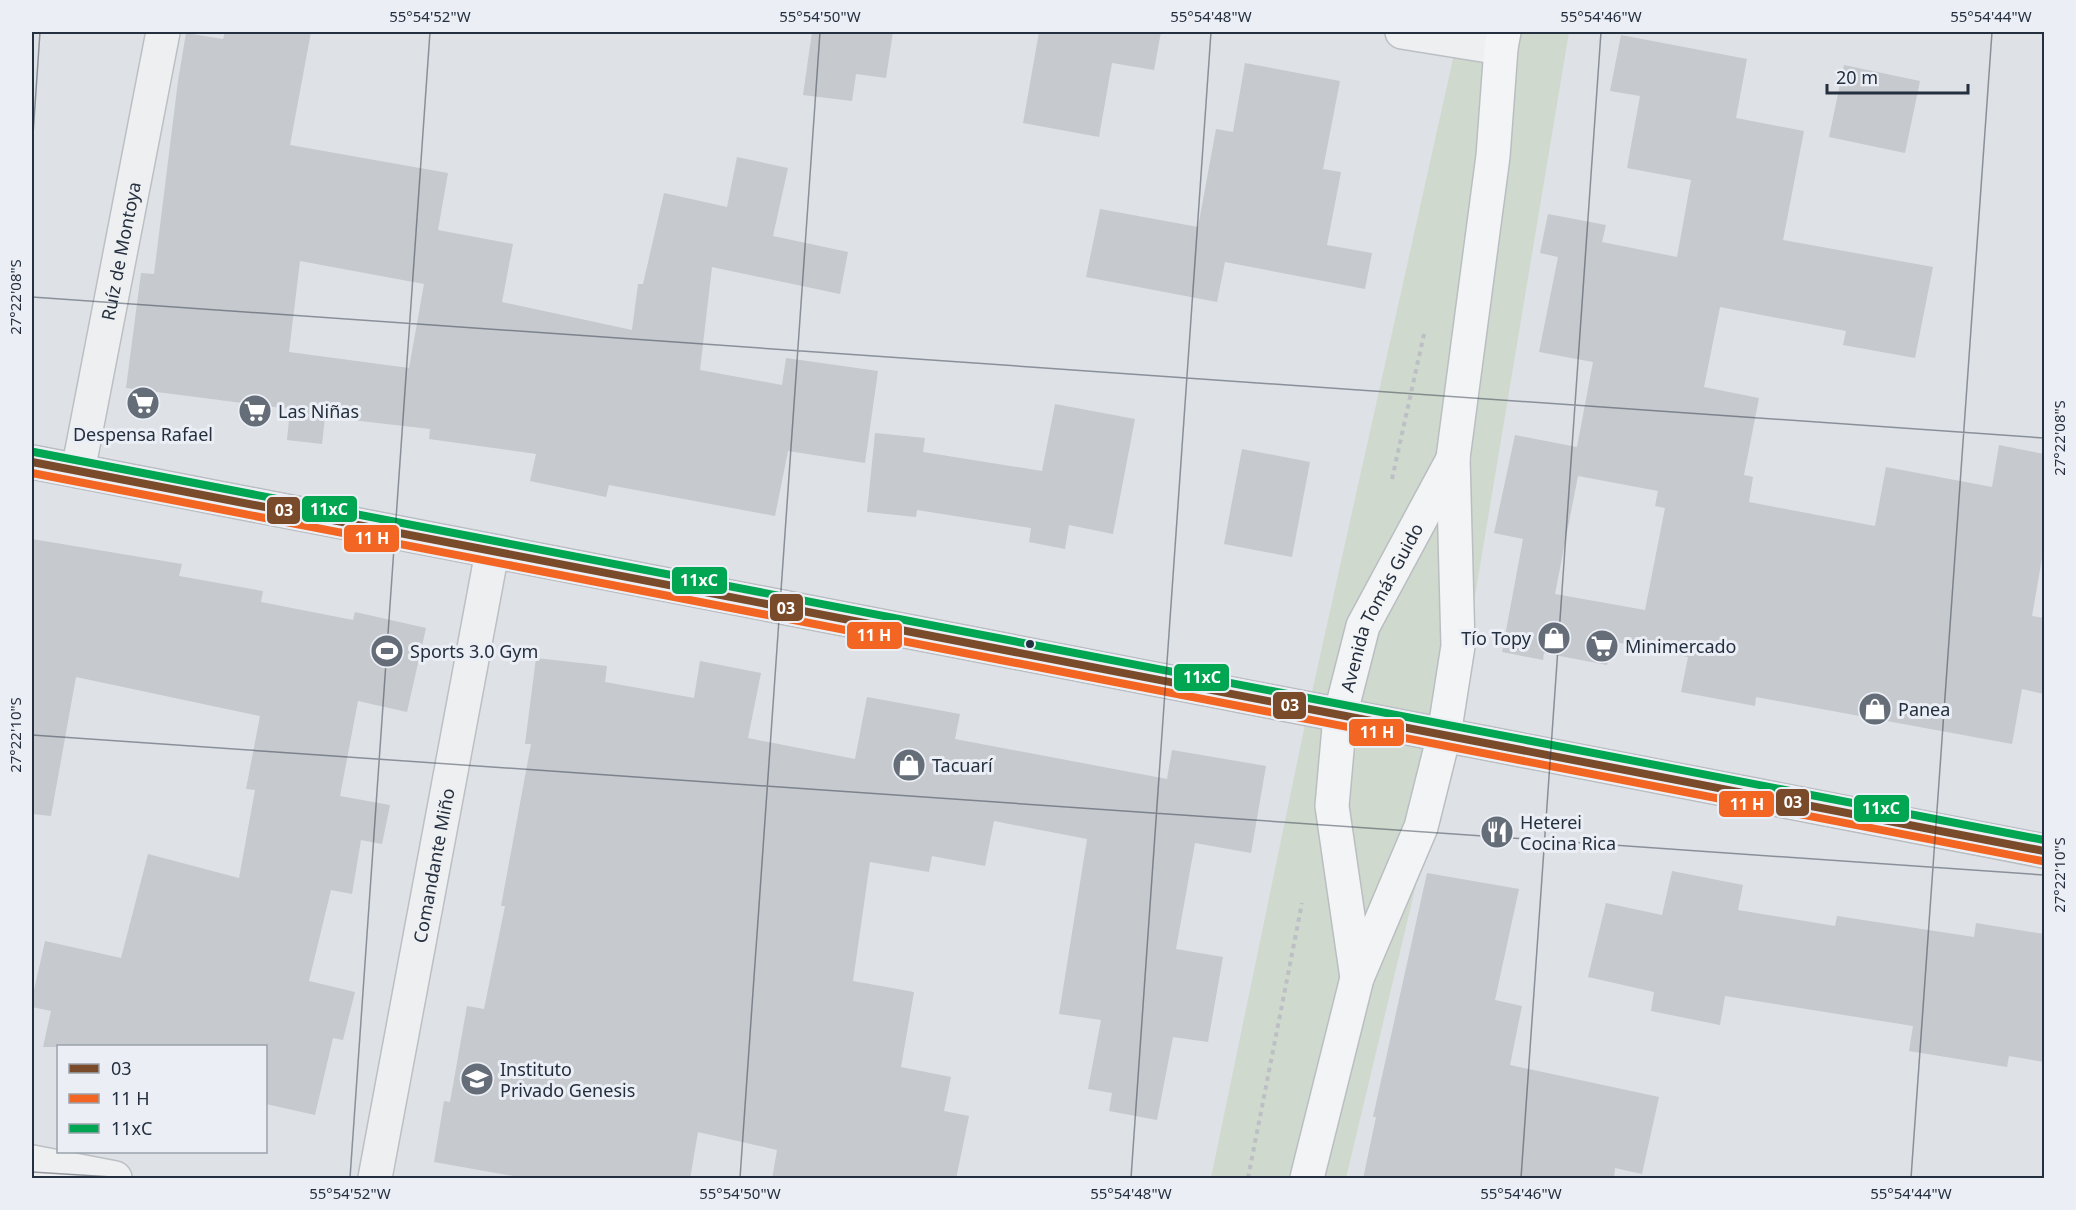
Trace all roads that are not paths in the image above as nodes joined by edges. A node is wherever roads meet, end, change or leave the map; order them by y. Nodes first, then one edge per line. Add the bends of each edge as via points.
1 (163, 32) edge
2 (1402, 32) edge
3 (1503, 40) edge
4 (1453, 458) junction
5 (32, 462) edge
6 (78, 471) junction
7 (492, 552) junction
8 (1340, 716) junction
9 (1444, 735) junction
10 (2044, 851) edge
11 (1357, 978) junction
12 (32, 1162) edge
13 (115, 1179) edge
14 (375, 1179) edge
15 (1307, 1179) edge

1 - 6 street, Ruíz de Montoya
2 - 3 street
3 - 4 main road, Avenida Tomás Guido via 1493,156
4 - 8 main road, Avenida Tomás Guido via 1363,626
4 - 9 main road, Avenida Tomás Guido via 1458,646
5 - 6 main road
6 - 7 main road
7 - 8 main road
7 - 14 street, Comandante Miño
8 - 9 main road
8 - 11 main road, Avenida Tomás Guido via 1332,806
9 - 10 main road
9 - 11 main road, Avenida Tomás Guido via 1421,827
11 - 15 main road, Avenida Tomás Guido
12 - 13 street

